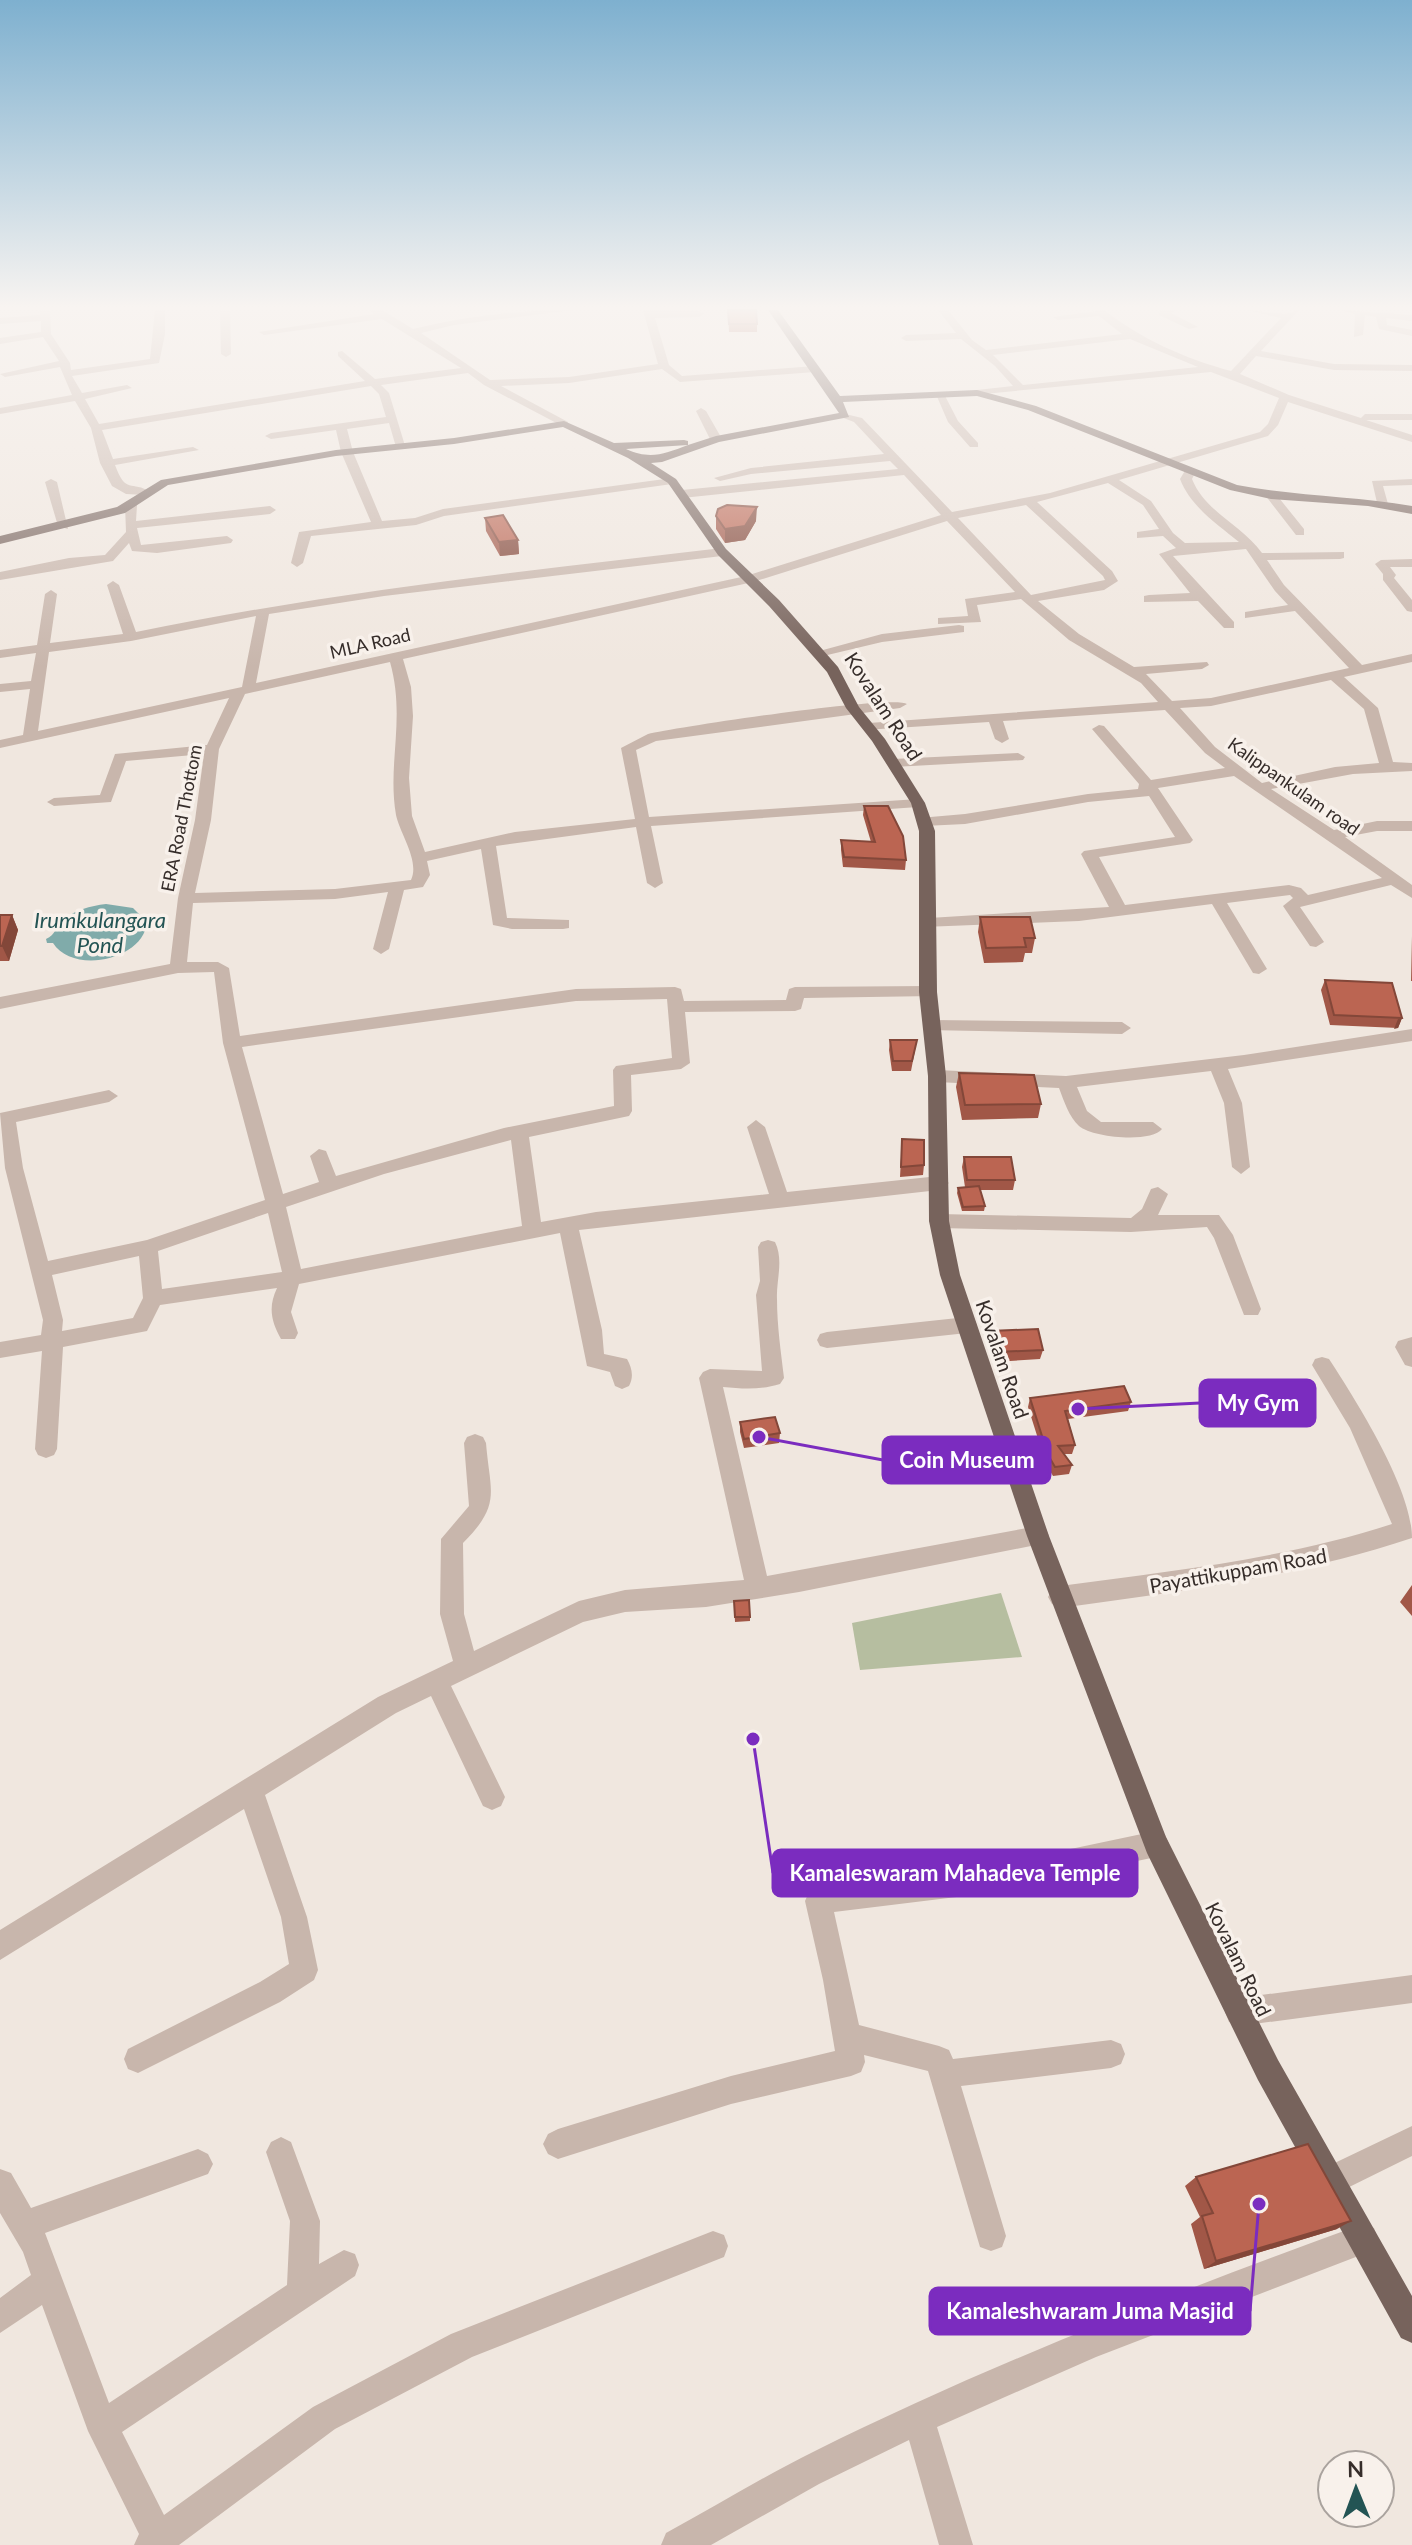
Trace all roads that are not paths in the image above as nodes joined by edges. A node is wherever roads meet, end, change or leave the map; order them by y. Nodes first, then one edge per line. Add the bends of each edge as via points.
1 (96, 428) edge
2 (327, 429) edge
3 (341, 429) edge
4 (396, 429) edge
5 (530, 429) edge
6 (574, 429) edge
7 (711, 429) edge
8 (771, 429) edge
9 (866, 429) edge
10 (959, 429) edge
11 (1083, 429) edge
12 (1269, 429) edge
13 (1381, 429) edge
14 (271, 436) dead end
15 (716, 439) junction
16 (1412, 439) edge
17 (643, 445) junction
18 (657, 445) junction
19 (974, 445) dead end
20 (611, 446) junction
21 (402, 447) junction
22 (193, 450) dead end
23 (347, 452) junction
24 (635, 457) junction
25 (893, 457) junction
26 (106, 463) junction
27 (1167, 463) junction
28 (836, 464) junction
29 (1104, 466) dead end
30 (1152, 467) junction
31 (908, 471) junction
32 (1190, 471) junction
33 (671, 474) junction
34 (846, 477) junction
35 (1110, 479) junction
36 (51, 482) dead end
37 (1412, 482) edge
38 (145, 492) junction
39 (1271, 495) junction
40 (1029, 501) junction
41 (1382, 504) junction
42 (131, 505) junction
43 (270, 510) dead end
44 (1412, 510) edge
45 (950, 516) junction
46 (378, 525) junction
47 (64, 526) junction
48 (130, 529) junction
49 (1166, 532) junction
50 (1300, 532) dead end
51 (1141, 535) dead end
52 (0, 540) edge
53 (227, 540) dead end
54 (1250, 545) junction
55 (1189, 549) junction
56 (722, 552) junction
57 (1340, 555) dead end
58 (1258, 557) junction
59 (297, 563) dead end
60 (1412, 563) edge
61 (0, 576) edge
62 (749, 579) junction
63 (113, 585) dead end
64 (51, 594) dead end
65 (1026, 597) junction
66 (1205, 597) junction
67 (1149, 599) dead end
68 (1298, 607) junction
69 (1412, 608) edge
70 (263, 611) junction
71 (1250, 615) dead end
72 (935, 622) dead end
73 (1229, 625) dead end
74 (959, 629) dead end
75 (131, 637) junction
76 (43, 649) junction
77 (819, 653) junction
78 (0, 654) edge
79 (395, 656) junction
80 (1412, 658) edge
81 (1202, 665) dead end
82 (1359, 670) junction
83 (1134, 671) junction
84 (1334, 675) junction
85 (38, 684) junction
86 (0, 688) edge
87 (244, 690) junction
88 (900, 704) dead end
89 (1171, 706) junction
90 (853, 708) junction
91 (995, 720) junction
92 (869, 727) junction
93 (1099, 729) dead end
94 (30, 737) junction
95 (1002, 739) dead end
96 (0, 744) edge
97 (212, 749) junction
98 (1018, 757) dead end
99 (893, 763) junction
100 (1387, 766) junction
101 (1412, 767) edge
102 (1237, 771) junction
103 (1146, 785) junction
104 (1259, 788) junction
105 (54, 802) dead end
106 (921, 812) junction
107 (645, 824) junction
108 (1412, 826) edge
109 (1329, 835) junction
110 (488, 842) junction
111 (419, 858) junction
112 (1392, 880) junction
113 (655, 883) dead end
114 (397, 887) junction
115 (1412, 893) edge
116 (186, 898) junction
117 (1217, 899) junction
118 (1304, 900) junction
119 (1120, 912) junction
120 (929, 923) junction
121 (563, 924) dead end
122 (1316, 942) dead end
123 (381, 949) dead end
124 (178, 968) junction
125 (1259, 969) dead end
126 (928, 992) junction
127 (0, 1003) edge
128 (676, 1007) junction
129 (933, 1026) junction
130 (1122, 1028) dead end
131 (1412, 1035) edge
132 (232, 1043) junction
133 (1217, 1064) junction
134 (937, 1076) junction
135 (1066, 1082) junction
136 (109, 1096) dead end
137 (756, 1127) dead end
138 (1153, 1129) dead end
139 (519, 1132) junction
140 (319, 1156) dead end
141 (1241, 1167) dead end
142 (329, 1183) junction
143 (939, 1183) junction
144 (1158, 1194) dead end
145 (781, 1201) junction
146 (274, 1205) junction
147 (939, 1221) junction
148 (1141, 1223) junction
149 (568, 1225) junction
150 (532, 1231) junction
151 (148, 1247) junction
152 (768, 1247) dead end
153 (40, 1270) junction
154 (293, 1278) junction
155 (153, 1298) junction
156 (1251, 1309) dead end
157 (967, 1325) junction
158 (288, 1333) dead end
159 (52, 1340) junction
160 (827, 1340) dead end
161 (1412, 1345) edge
162 (0, 1350) edge
163 (1412, 1359) edge
164 (1322, 1365) dead end
165 (622, 1380) dead end
166 (475, 1443) dead end
167 (46, 1449) dead end
168 (1409, 1529) edge
169 (1038, 1536) junction
170 (758, 1588) junction
171 (1060, 1597) junction
172 (466, 1666) junction
173 (436, 1680) junction
174 (250, 1790) junction
175 (492, 1797) dead end
176 (1156, 1844) junction
177 (0, 1946) edge
178 (1412, 1989) edge
179 (1239, 2012) junction
180 (849, 2049) junction
181 (1111, 2054) dead end
182 (138, 2059) dead end
183 (943, 2074) junction
184 (1412, 2141) edge
185 (558, 2144) dead end
186 (281, 2152) dead end
187 (198, 2164) dead end
188 (1331, 2181) junction
189 (0, 2184) edge
190 (24, 2225) junction
191 (991, 2236) dead end
192 (1363, 2239) junction
193 (713, 2246) dead end
194 (344, 2265) dead end
195 (49, 2280) junction
196 (302, 2293) junction
197 (0, 2317) edge
198 (1412, 2327) edge
199 (919, 2420) junction
200 (102, 2426) junction
201 (157, 2543) edge
202 (678, 2545) edge
203 (956, 2545) edge

1 - 26 street
2 - 14 street
3 - 23 street
4 - 21 street
5 - 21 main road
6 - 20 main road
7 - 15 street
8 - 15 main road
9 - 25 street, Kalippankulam road
10 - 19 street
11 - 27 main road
12 - 27 street, MLA Road
13 - 16 street
15 - 18 main road
15 - 33 main road
17 - 18 main road
17 - 20 main road
17 - 24 main road via 633,450
18 - 33 main road via 666,449
20 - 24 main road
21 - 23 main road
22 - 26 street
23 - 38 main road via 165,482
23 - 46 street
24 - 33 main road
25 - 28 street
25 - 31 street, Kalippankulam road
26 - 38 street via 121,489
27 - 30 street, MLA Road
27 - 32 main road
28 - 33 street
28 - 34 street
29 - 30 street
30 - 35 street, MLA Road
31 - 34 street
31 - 45 street, Kalippankulam road
32 - 39 main road
32 - 54 street via 1186,479 1199,501
33 - 34 street
33 - 46 street
33 - 56 main road, Kovalam Road
35 - 40 street, MLA Road
35 - 49 street via 1148,504
36 - 47 street
37 - 41 street via 1376,483
38 - 42 main road
39 - 41 main road
39 - 50 street
40 - 45 street, MLA Road
40 - 65 street via 1112,581
41 - 44 main road
42 - 47 main road
42 - 48 street
43 - 48 street
45 - 62 street, MLA Road
45 - 65 street, Kalippankulam road
46 - 59 street via 303,535
47 - 52 main road
48 - 53 street via 136,548 142,549
48 - 61 street via 109,558
49 - 51 street
49 - 55 street
54 - 55 street
54 - 58 street
55 - 66 street via 1165,554
56 - 62 main road, Kovalam Road
56 - 70 street via 417,587
57 - 58 street
58 - 68 street
60 - 69 street via 1381,564
62 - 77 main road, Kovalam Road
62 - 79 street, MLA Road
63 - 75 street
64 - 76 street
65 - 72 street via 970,602 976,619
65 - 83 street, Kalippankulam road via 1074,637
66 - 67 street
66 - 73 street
68 - 71 street
68 - 82 street
70 - 75 street
70 - 87 street, ERA Road Thottom
74 - 77 street via 882,638
75 - 76 street
76 - 78 street
76 - 85 street
77 - 90 main road, Kovalam Road
79 - 87 street, MLA Road
79 - 111 street via 406,716 404,816
80 - 82 street
81 - 83 street
82 - 84 street
83 - 89 street, Kalippankulam road
84 - 89 street
84 - 100 street via 1371,708
85 - 86 street
85 - 94 street
87 - 94 street, MLA Road
87 - 97 street, ERA Road Thottom
88 - 90 street
89 - 91 street
89 - 102 street, Kalippankulam road
90 - 92 main road, Kovalam Road
90 - 107 street via 635,742 628,748
91 - 92 street
91 - 95 street
92 - 99 main road, Kovalam Road
93 - 103 street
94 - 96 street, MLA Road
97 - 105 street via 120,757 106,799
97 - 116 street, ERA Road Thottom
98 - 99 street
99 - 106 main road, Kovalam Road
100 - 101 street
100 - 104 street via 1319,772
102 - 103 street
102 - 104 street, Kalippankulam road
103 - 106 street via 1144,793 965,819
103 - 119 street via 1185,840 1089,854
104 - 109 street, Kalippankulam road
106 - 107 street
106 - 120 main road, Kovalam Road via 927,831
107 - 110 street
107 - 113 street
108 - 109 street
109 - 112 street, Kalippankulam road
110 - 111 street
110 - 121 street via 499,921
111 - 114 street via 422,875 417,884
112 - 115 street, Kalippankulam road
112 - 118 street
114 - 116 street
114 - 123 street
116 - 124 street, ERA Road Thottom
117 - 118 street via 1289,890
117 - 119 street
117 - 125 street
118 - 122 street via 1291,906
119 - 120 street
120 - 126 main road, Kovalam Road
124 - 127 street
124 - 132 street via 218,967 223,972
126 - 128 street via 795,993 795,1005
126 - 129 main road, Kovalam Road
128 - 132 street via 675,993 576,995
128 - 139 street via 681,1063 622,1070 623,1111
129 - 130 street
129 - 134 main road, Kovalam Road
131 - 133 street
132 - 146 street
133 - 135 street
133 - 141 street via 1233,1103
134 - 135 street
134 - 143 main road, Kovalam Road
135 - 138 street via 1075,1111 1089,1126
136 - 153 street via 6,1118
137 - 145 street
139 - 142 street
139 - 150 street
140 - 142 street
142 - 146 street
143 - 145 street
143 - 147 main road, Kovalam Road
144 - 148 street
145 - 149 street
146 - 151 street
146 - 154 street
147 - 148 street
147 - 157 main road, Kovalam Road
148 - 156 street via 1212,1220 1223,1235
149 - 150 street
149 - 165 street via 594,1360 620,1365
150 - 154 street
151 - 153 street
151 - 155 street
152 - 170 street via 773,1378 710,1378
153 - 159 street via 53,1320
154 - 155 street
154 - 158 street via 282,1294 281,1322
155 - 159 street via 140,1325
157 - 160 street
157 - 169 main road, Kovalam Road
159 - 162 street
159 - 167 street
161 - 163 street via 1405,1347
164 - 168 street via 1359,1424
166 - 172 street via 480,1506 452,1539 452,1614
168 - 171 street, Payattikuppam Road via 1338,1552 1246,1572
169 - 170 street
169 - 171 main road, Kovalam Road
170 - 172 street via 625,1601 579,1612
171 - 176 main road, Kovalam Road
172 - 173 street
173 - 174 street
173 - 175 street
174 - 177 street
174 - 182 street via 294,1917 304,1970
176 - 179 main road, Kovalam Road
176 - 180 street via 981,1881 818,1901
178 - 179 street
179 - 188 main road, Kovalam Road
180 - 183 street via 939,2060
180 - 185 street
181 - 183 street
183 - 191 street
184 - 188 street
186 - 196 street via 305,2221
187 - 190 street
188 - 192 main road, Kovalam Road
189 - 190 street
190 - 195 street
192 - 198 main road, Kovalam Road
192 - 199 street via 1187,2303
193 - 201 street via 462,2345 324,2418
194 - 196 street
195 - 197 street
195 - 200 street
196 - 200 street
199 - 202 street via 825,2463
199 - 203 street
200 - 201 street

